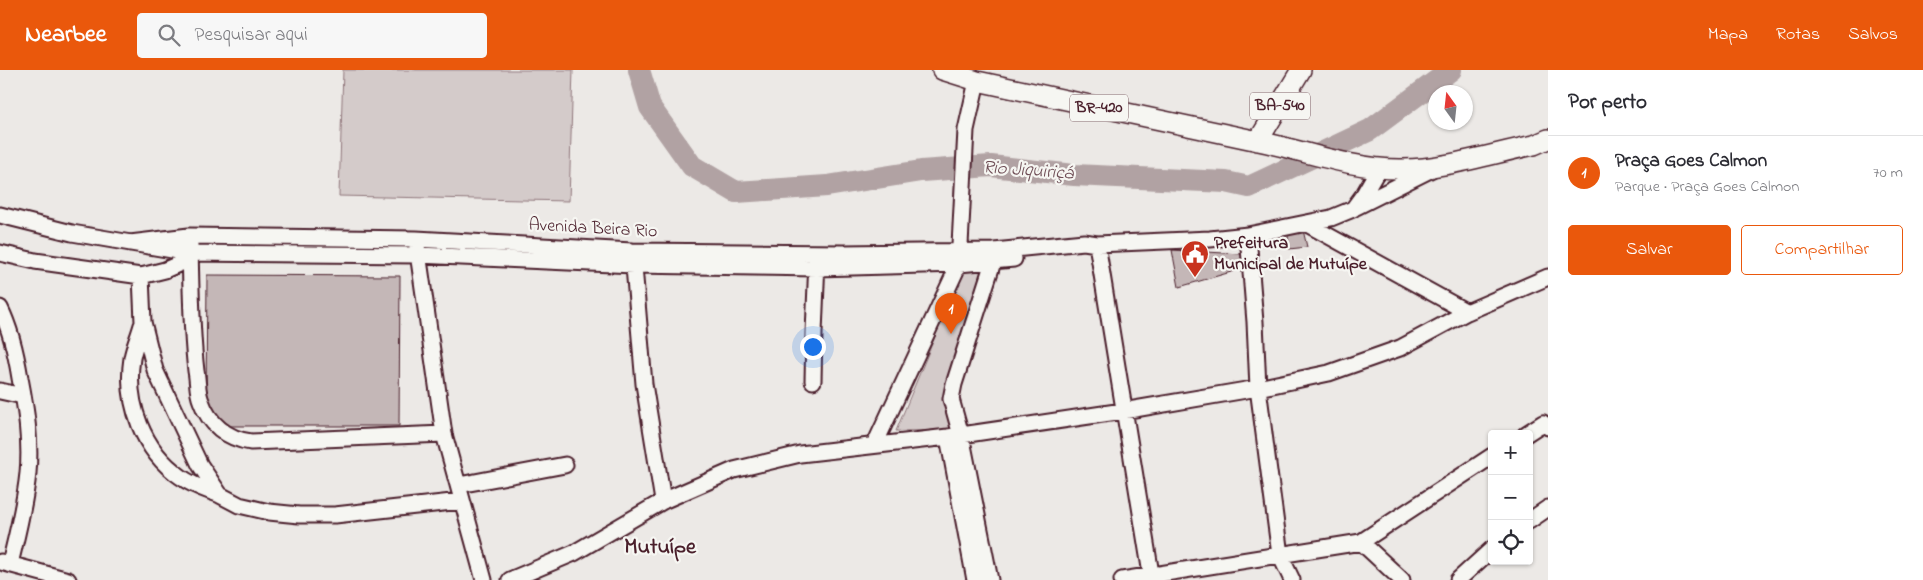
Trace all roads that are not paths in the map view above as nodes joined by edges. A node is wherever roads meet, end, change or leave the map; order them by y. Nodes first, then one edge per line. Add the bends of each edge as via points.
1 (942, 70) edge
2 (1301, 70) edge
3 (977, 81) junction
4 (1548, 139) edge
5 (1260, 142) junction
6 (1438, 165) junction
7 (1379, 168) junction
8 (1353, 209) junction
9 (0, 215) edge
10 (1307, 224) junction
11 (1248, 235) junction
12 (190, 236) junction
13 (416, 239) junction
14 (130, 243) junction
15 (1097, 244) junction
16 (0, 253) edge
17 (818, 253) junction
18 (418, 255) junction
19 (190, 256) junction
20 (994, 256) junction
21 (633, 258) junction
22 (960, 258) junction
23 (817, 268) junction
24 (141, 276) junction
25 (1548, 277) edge
26 (0, 308) edge
27 (1467, 312) junction
28 (143, 322) junction
29 (813, 380) dead end
30 (1258, 388) junction
31 (0, 391) edge
32 (24, 396) junction
33 (1123, 411) junction
34 (1546, 425) edge
35 (1533, 431) edge
36 (444, 434) junction
37 (955, 436) junction
38 (875, 444) junction
39 (1488, 459) edge
40 (565, 465) dead end
41 (459, 485) junction
42 (220, 495) junction
43 (461, 501) junction
44 (663, 501) junction
45 (1548, 508) edge
46 (1530, 520) edge
47 (973, 530) junction
48 (1361, 542) junction
49 (1488, 553) edge
50 (1280, 555) junction
51 (5, 563) edge
52 (1152, 578) edge
53 (68, 580) edge
54 (484, 580) edge
55 (510, 580) edge
56 (975, 580) edge
57 (990, 580) edge
58 (1122, 580) edge
59 (1292, 580) edge
60 (1402, 580) edge
61 (1458, 580) edge

1 - 3 main road, BR-420
2 - 5 main road, BA-540
3 - 5 main road, BR-420
3 - 22 street via 966,130
4 - 6 main road, BR-420 via 1534,145
5 - 7 main road, BR-420
6 - 7 main road, BR-420 via 1399,170
6 - 8 street, Avenida Beira Rio
7 - 8 street
8 - 10 street, Avenida Beira Rio
9 - 14 street via 72,234
10 - 11 street, Avenida Beira Rio
10 - 27 street
11 - 15 street, Avenida Beira Rio
11 - 30 street
12 - 13 street, Avenida Beira Rio
12 - 14 street, Avenida Beira Rio
12 - 19 street
13 - 18 street
13 - 21 street, Avenida Beira Rio
14 - 19 street
15 - 20 street, Avenida Beira Rio via 1084,242
15 - 33 street
16 - 24 street
17 - 21 street, Avenida Beira Rio
17 - 22 street, Avenida Beira Rio
17 - 23 street
18 - 19 street, Avenida Beira Rio
18 - 21 street, Avenida Beira Rio
18 - 36 street
19 - 24 street via 165,270
19 - 36 street via 193,346 200,400 217,428 237,440 251,442
20 - 22 street, Avenida Beira Rio
20 - 37 street via 954,384 951,399
21 - 23 street, Avenida Beira Rio
21 - 44 street via 644,384
22 - 23 street, Avenida Beira Rio
22 - 38 street
23 - 29 street
24 - 28 street
25 - 27 street
26 - 32 street via 14,342
27 - 30 street via 1431,333 1373,359 1329,373
28 - 42 street via 155,370 200,465
28 - 42 street via 132,358 130,386 134,414 145,438 180,477
30 - 33 street
30 - 50 street
31 - 32 street
32 - 51 street via 28,474 22,514
33 - 37 street
33 - 52 street
34 - 35 street
36 - 41 street
37 - 38 street
37 - 47 street
38 - 44 street via 800,454 734,470
39 - 48 street
40 - 41 street
41 - 43 street
42 - 43 street via 239,505 299,515 335,515
43 - 54 street
44 - 55 street via 574,552
45 - 46 street
47 - 56 street
47 - 57 street
48 - 50 street
48 - 60 street
49 - 61 street
50 - 52 street
50 - 59 street
51 - 53 street
52 - 58 street

